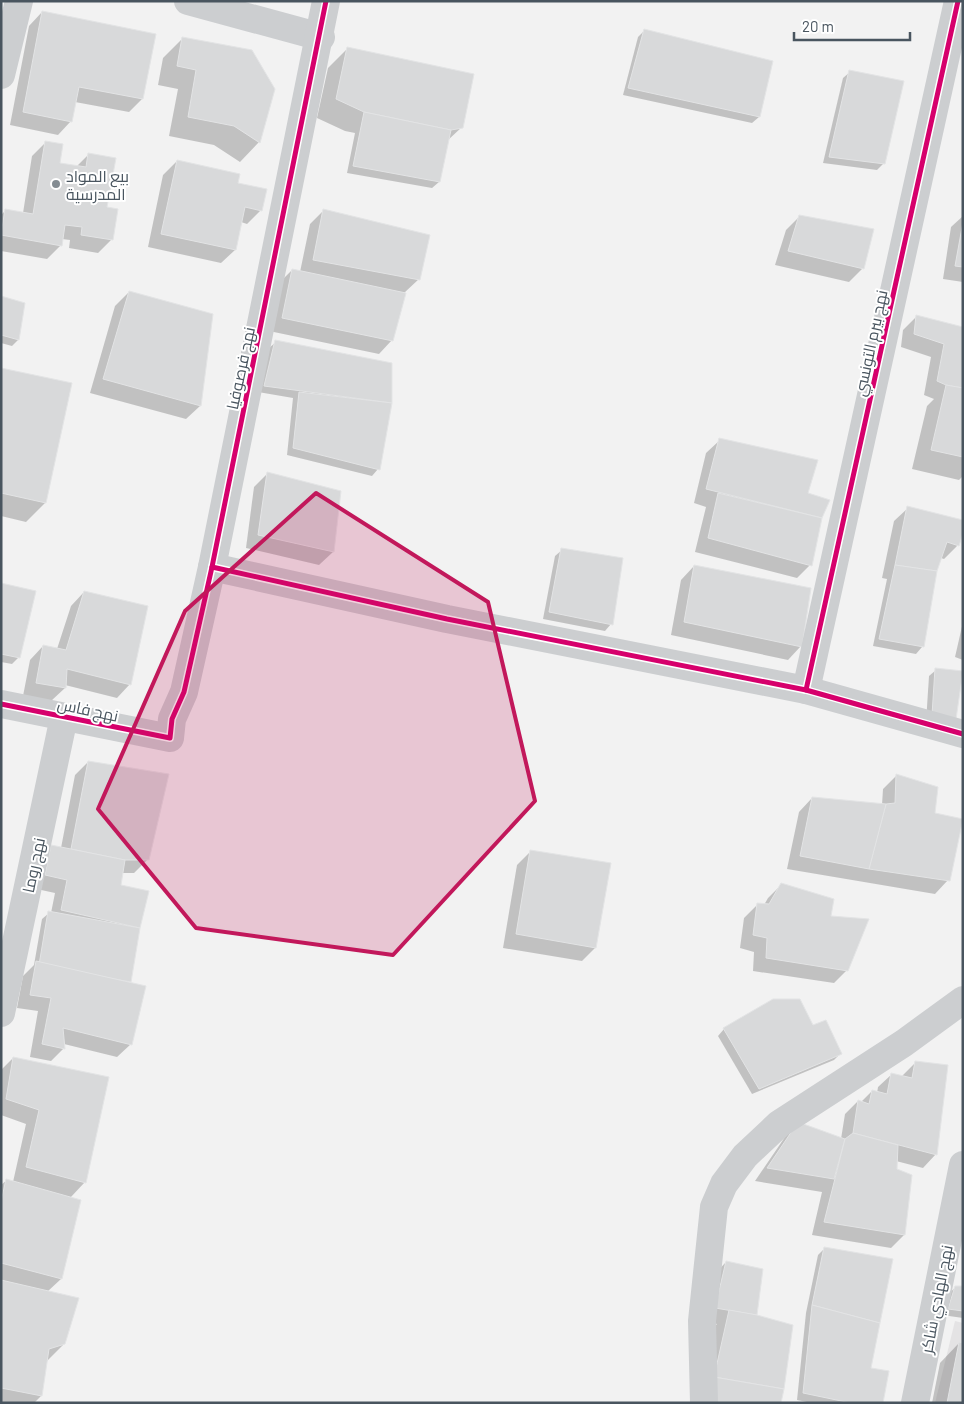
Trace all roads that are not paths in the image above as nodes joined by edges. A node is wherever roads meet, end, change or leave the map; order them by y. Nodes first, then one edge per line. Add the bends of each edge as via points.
1 (19, 1) edge
2 (188, 1) edge
3 (326, 1) edge
4 (958, 1) edge
5 (321, 37) junction
6 (1, 75) edge
7 (212, 568) junction
8 (806, 690) junction
9 (1, 704) edge
10 (64, 717) junction
11 (963, 734) edge
12 (170, 738) joint
13 (3, 998) edge
14 (963, 1000) edge
15 (963, 1165) edge
16 (704, 1403) edge
17 (914, 1403) edge

1 - 6 street
2 - 5 street
3 - 5 street, نهج فرصوفيا
4 - 8 street, نهج بيرم التونسي
5 - 7 street, نهج فرصوفيا
7 - 8 street
7 - 12 street, نهج فرصوفيا via 184,692 172,719
8 - 11 street
9 - 10 street, نهج فاس
10 - 12 street, نهج فاس
10 - 13 street, نهج روما
14 - 16 street via 904,1043 779,1124 745,1156 724,1184 714,1207 702,1320
15 - 17 street, نهج الهادي شاكر

